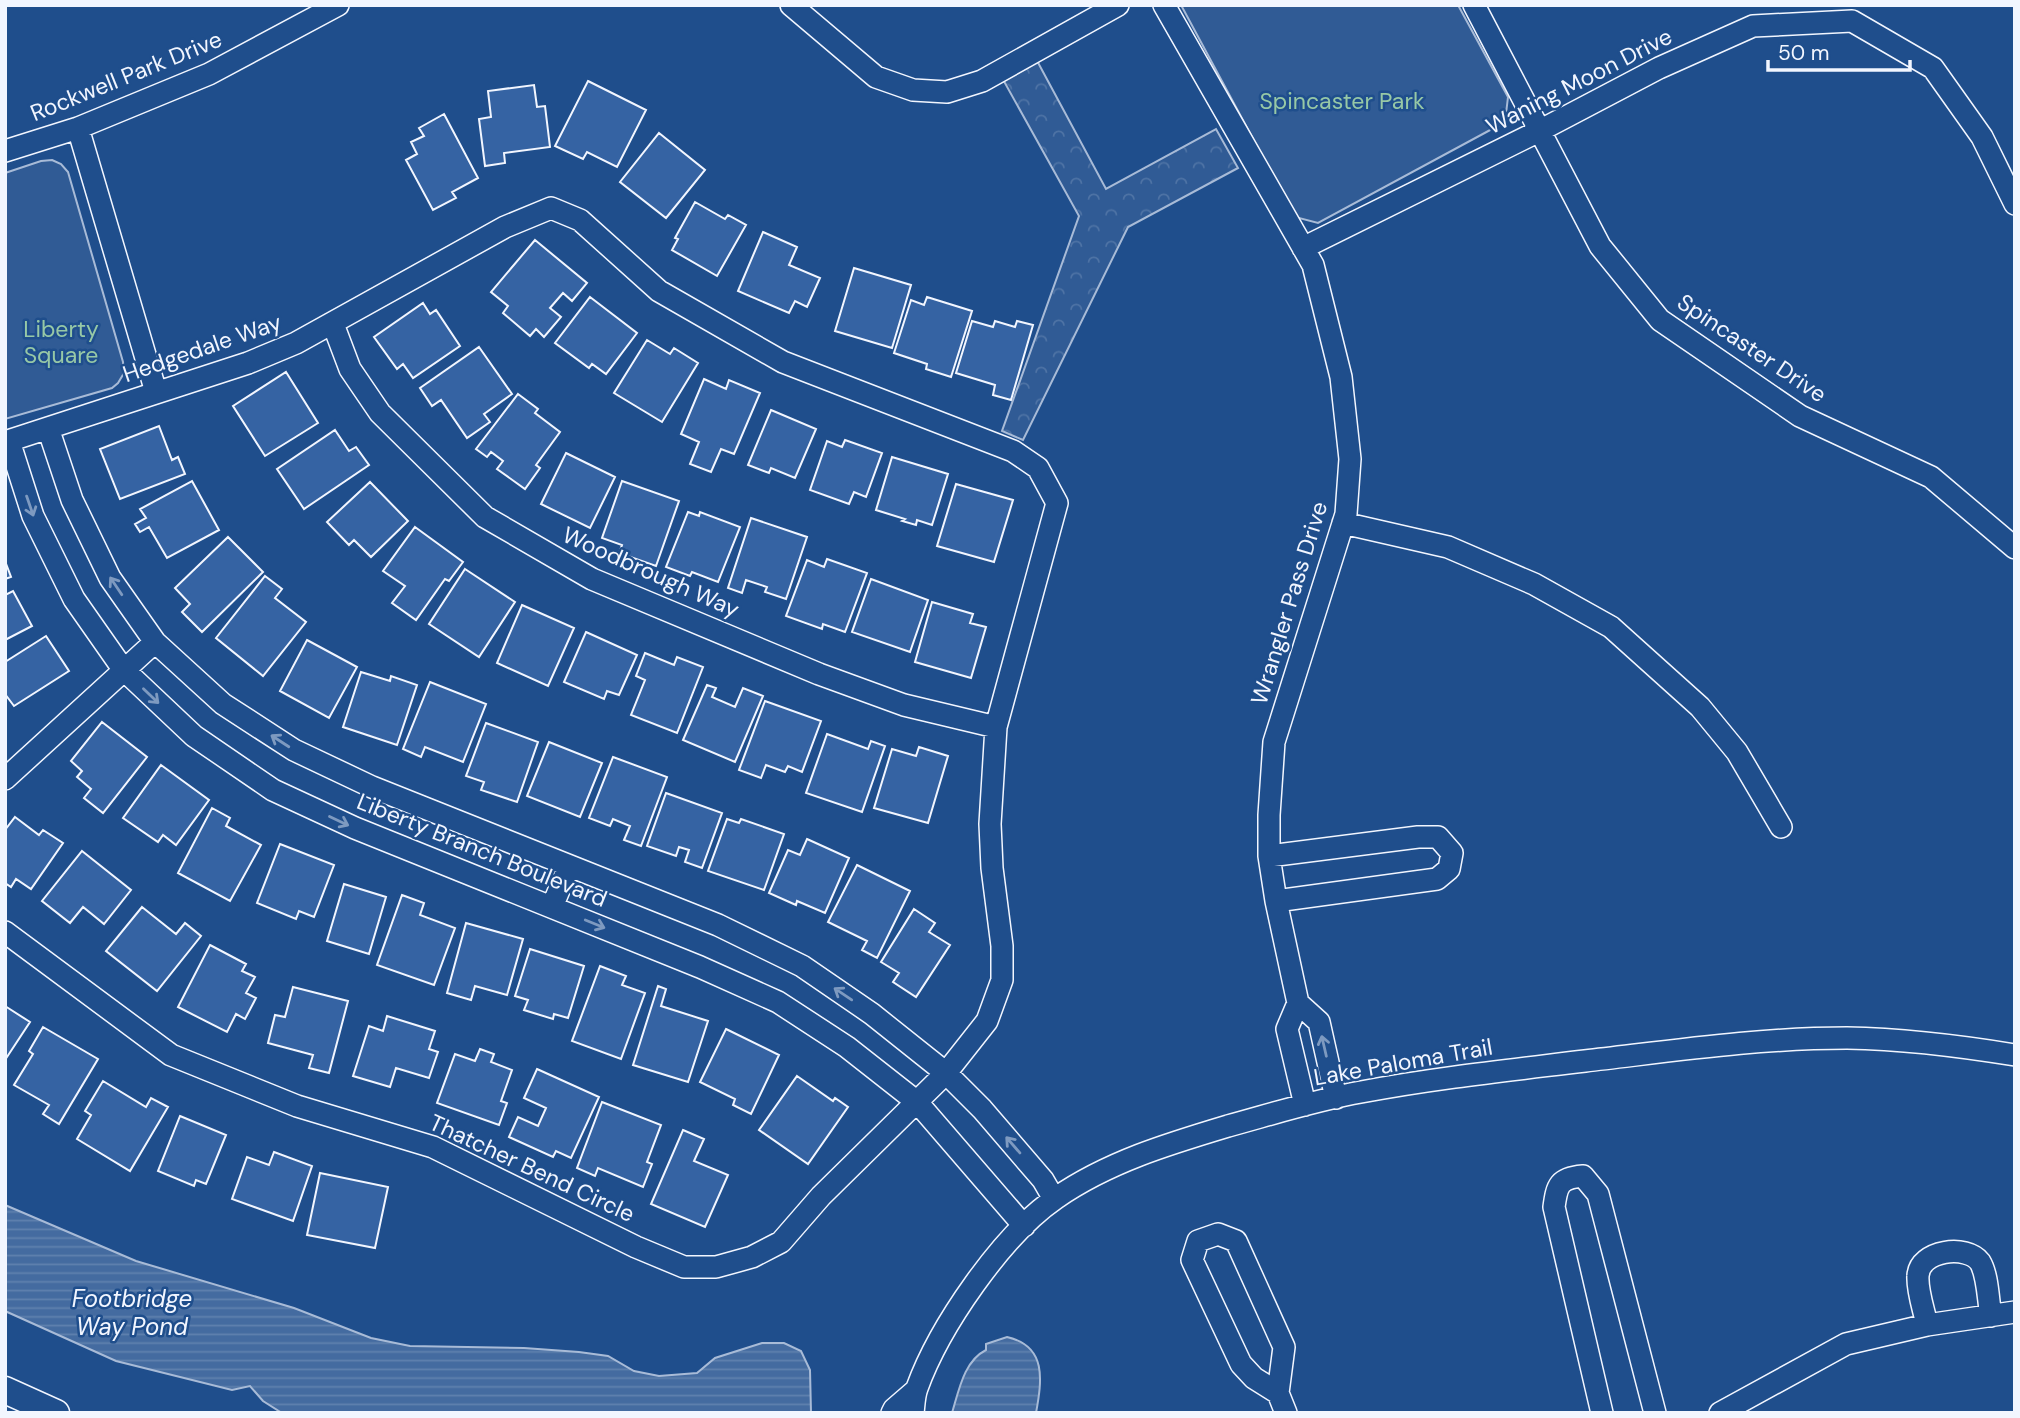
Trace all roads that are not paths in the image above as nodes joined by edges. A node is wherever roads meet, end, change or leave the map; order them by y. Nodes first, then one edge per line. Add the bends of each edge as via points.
1 (338, 5) edge
2 (791, 5) edge
3 (1118, 5) edge
4 (1164, 5) edge
5 (1474, 5) edge
6 (78, 128) junction
7 (1541, 130) junction
8 (5, 151) edge
9 (2015, 204) edge
10 (1303, 248) junction
11 (333, 324) junction
12 (156, 393) junction
13 (48, 428) junction
14 (7, 441) edge
15 (1343, 523) junction
16 (2015, 548) edge
17 (155, 642) junction
18 (123, 669) junction
19 (996, 727) junction
20 (5, 779) edge
21 (1781, 827) dead end
22 (1269, 856) junction
23 (569, 866) junction
24 (1276, 901) junction
25 (552, 907) junction
26 (5, 932) edge
27 (1298, 1003) junction
28 (2015, 1055) edge
29 (939, 1080) junction
30 (1336, 1098) junction
31 (916, 1102) junction
32 (1305, 1105) junction
33 (1054, 1199) junction
34 (1024, 1226) junction
35 (2015, 1312) edge
36 (1991, 1316) junction
37 (1927, 1325) junction
38 (5, 1390) edge
39 (916, 1390) junction
40 (1278, 1392) junction
41 (55, 1413) edge
42 (892, 1413) edge
43 (914, 1413) edge
44 (1286, 1413) edge
45 (1602, 1413) edge
46 (1655, 1413) edge
47 (1720, 1413) edge

1 - 6 street, Rockwell Park Drive via 209,74
2 - 3 street via 876,77 913,90 947,92 982,81
4 - 10 street, Wrangler Pass Drive
5 - 7 street, Spincaster Drive
6 - 8 street, Rockwell Park Drive
6 - 12 street
7 - 9 street, Waning Moon Drive via 1658,68 1753,26 1852,20 1933,68 1982,137
7 - 10 street, Waning Moon Drive
7 - 16 street, Spincaster Drive via 1600,246 1660,320 1800,416 1931,477
10 - 15 street, Wrangler Pass Drive via 1313,265 1341,377 1350,459
11 - 12 street, Hedgedale Way via 248,363
11 - 19 street, Woodbrough Way via 350,369 380,413 485,517 592,579 819,674 904,705
11 - 19 street, Hedgedale Way via 505,227 551,208 580,220 659,291 783,362 1013,451 1038,468 1057,503
12 - 13 street, Hedgedale Way
13 - 14 street, Hedgedale Way
17 -> 13 street, Liberty Branch Boulevard via 110,578 72,500
14 -> 18 street, Liberty Branch Boulevard via 33,516 74,599
15 - 21 street via 1448,547 1535,584 1611,628 1700,707 1737,752
15 - 22 street, Wrangler Pass Drive via 1274,741
17 - 18 street
23 -> 17 street, Liberty Branch Boulevard via 372,788 294,751 223,704
18 - 20 street
18 -> 25 street, Liberty Branch Boulevard via 194,736 273,790
19 - 29 street, Thatcher Bend Circle via 989,824 1002,979 987,1021
22 - 24 street, Wrangler Pass Drive
22 - 24 street via 1418,837 1438,837 1452,853 1450,869 1437,878
23 - 25 street
29 -> 23 street, Liberty Branch Boulevard via 872,1014 802,966 718,925
24 - 27 street, Wrangler Pass Drive
25 -> 31 street, Liberty Branch Boulevard via 778,1002 847,1047
26 - 31 street, Thatcher Bend Circle via 172,1055 297,1106 433,1147 684,1267 716,1268 781,1242
30 -> 27 street, Wrangler Pass Drive via 1319,1022
27 - 32 street, Wrangler Pass Drive via 1287,1029
28 - 30 street, Lake Paloma Trail via 1896,1041 1791,1039 1501,1071
29 - 31 street, Thatcher Bend Circle
33 -> 29 street, Liberty Branch Boulevard via 982,1109
30 - 32 street, Lake Paloma Trail
31 - 34 street, Liberty Branch Boulevard
32 - 33 street, Lake Paloma Trail via 1158,1146
33 - 34 street, Lake Paloma Trail
34 - 39 street, Lake Paloma Trail via 964,1299
35 - 36 street
36 - 37 street
36 - 37 street via 1982,1265 1974,1255 1959,1251 1929,1257 1921,1264 1918,1275
37 - 47 street via 1846,1344
38 - 41 main road
39 - 42 street, Lake Paloma Trail
39 - 43 street, Lake Paloma Trail
40 - 40 street via 1284,1347 1236,1241 1218,1234 1198,1241 1192,1260 1241,1364
40 - 44 street
45 - 46 street via 1554,1207 1557,1188 1568,1177 1583,1176 1598,1194

